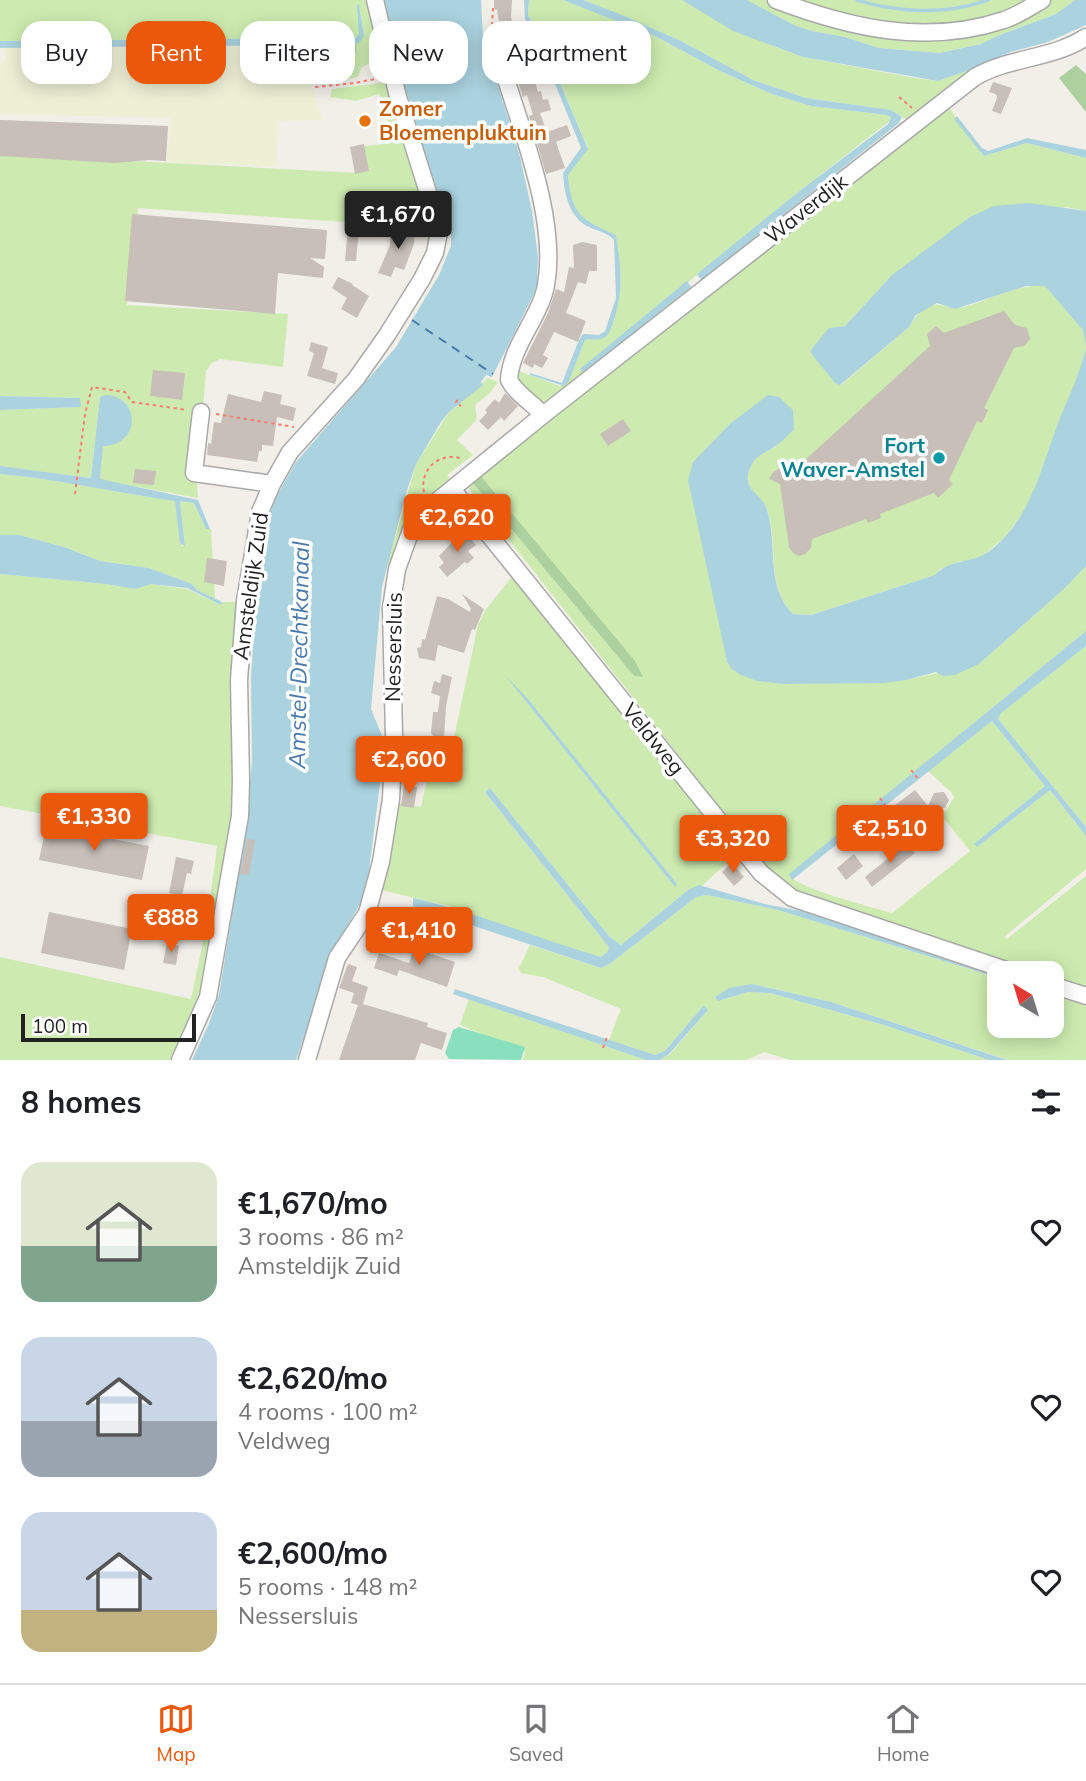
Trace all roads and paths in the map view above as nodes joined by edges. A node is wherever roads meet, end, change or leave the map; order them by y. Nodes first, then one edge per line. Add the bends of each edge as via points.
1 (375, 0) edge
2 (776, 0) edge
3 (1042, 0) edge
4 (493, 8) dead end
5 (380, 21) edge
6 (492, 21) edge
7 (1086, 37) edge
8 (369, 80) edge
9 (396, 84) edge
10 (508, 84) edge
11 (315, 87) dead end
12 (899, 97) dead end
13 (920, 120) junction
14 (456, 402) dead end
15 (461, 406) dead end
16 (201, 412) junction
17 (543, 415) junction
18 (309, 430) junction
19 (466, 460) dead end
20 (272, 484) junction
21 (452, 489) junction
22 (75, 494) dead end
23 (431, 506) junction
24 (911, 770) dead end
25 (919, 779) dead end
26 (880, 798) dead end
27 (887, 808) dead end
28 (987, 964) edge
29 (1064, 989) edge
30 (1086, 996) edge
31 (607, 1037) dead end
32 (603, 1048) dead end
33 (180, 1060) edge
34 (307, 1060) edge

1 - 5 street, Amsteldijk Zuid
2 - 3 street via 822,18 897,33 950,33 1006,20
4 - 6 path
7 - 13 street, Waverdijk via 982,73
8 - 11 path
9 - 18 street, Amsteldijk Zuid via 439,232 431,264 406,317
10 - 17 street via 547,227 549,268 546,289 501,377
12 - 13 path
13 - 17 street, Waverdijk
14 - 15 path
16 - 18 path
16 - 20 street via 194,473
16 - 22 path via 132,402 125,392 92,387
17 - 21 street, Nessersluis
18 - 20 street, Amsteldijk Zuid
19 - 23 path via 451,457 430,466 423,485
20 - 33 street, Amsteldijk Zuid via 260,512 245,601 239,680 240,816 208,997
21 - 23 street, Nessersluis
21 - 28 street, Veldweg via 761,873 792,898
23 - 34 street, Nessersluis via 411,530 397,569 391,608 394,736 381,862 366,913 337,958
24 - 25 path
26 - 27 path
29 - 30 street
31 - 32 path

